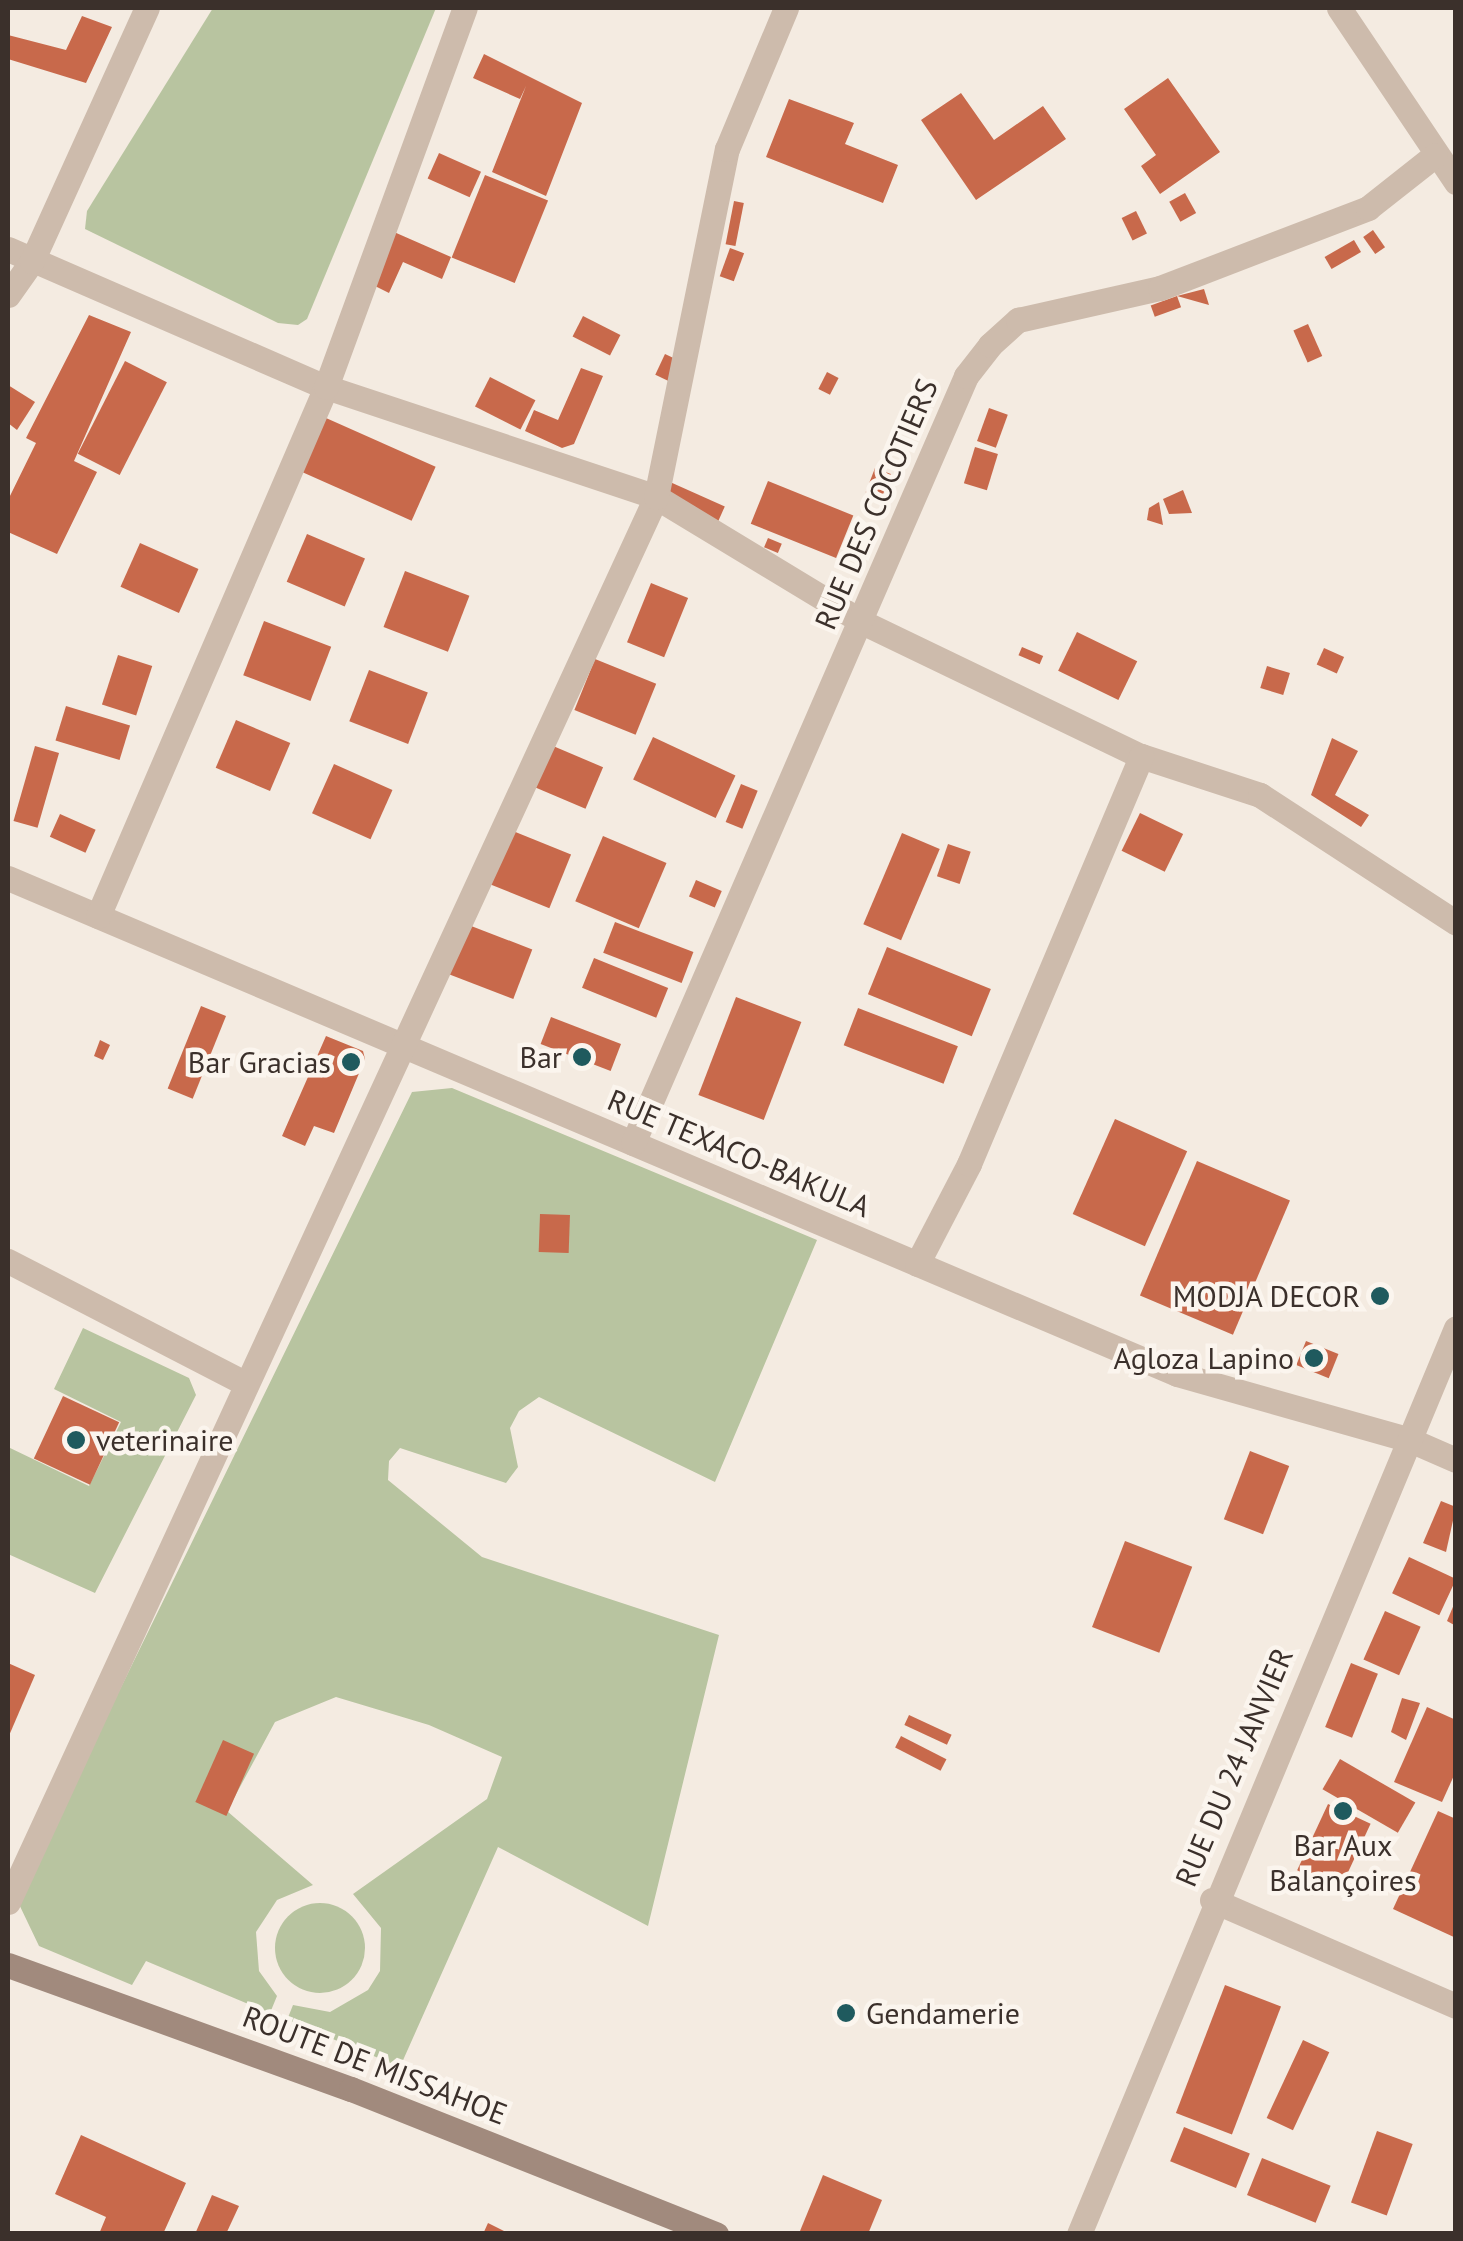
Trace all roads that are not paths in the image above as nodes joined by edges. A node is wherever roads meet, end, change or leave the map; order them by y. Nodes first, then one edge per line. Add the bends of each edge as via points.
1 (147, 8) edge
2 (465, 8) edge
3 (786, 8) edge
4 (1338, 8) edge
5 (1435, 155) junction
6 (1456, 182) edge
7 (8, 250) edge
8 (32, 261) junction
9 (8, 296) edge
10 (326, 386) junction
11 (656, 497) junction
12 (862, 622) junction
13 (1141, 756) junction
14 (8, 878) edge
15 (98, 916) junction
16 (1456, 922) edge
17 (402, 1046) junction
18 (633, 1144) junction
19 (8, 1262) edge
20 (917, 1264) junction
21 (1456, 1328) edge
22 (246, 1384) junction
23 (1410, 1440) junction
24 (1456, 1460) edge
25 (1212, 1900) junction
26 (8, 1902) edge
27 (8, 1965) edge
28 (1456, 2006) edge
29 (716, 2234) edge
30 (1078, 2234) edge

1 - 8 street
2 - 10 street
3 - 11 street via 727,149
4 - 5 street
5 - 6 street
5 - 12 street, RUE DES COCOTIERS via 1368,208 1284,242 1160,288 1018,320 966,376
7 - 8 street
8 - 9 street
8 - 10 street
10 - 11 street
10 - 15 street
11 - 12 street
11 - 17 street
12 - 13 street
12 - 18 street, RUE DES COCOTIERS
13 - 16 street via 1260,795
13 - 20 street via 969,1164
14 - 15 street, RUE TEXACO-BAKULA
15 - 17 street, RUE TEXACO-BAKULA
17 - 18 street, RUE TEXACO-BAKULA
17 - 22 street
18 - 20 street, RUE TEXACO-BAKULA
19 - 22 street
20 - 23 street, RUE TEXACO-BAKULA via 1177,1374
21 - 23 street, RUE DU 24 JANVIER
22 - 26 street
23 - 24 street, RUE TEXACO-BAKULA
23 - 25 street, RUE DU 24 JANVIER
25 - 28 street
25 - 30 street, RUE DU 24 JANVIER
27 - 29 main road, ROUTE DE MISSAHOE via 351,2088

